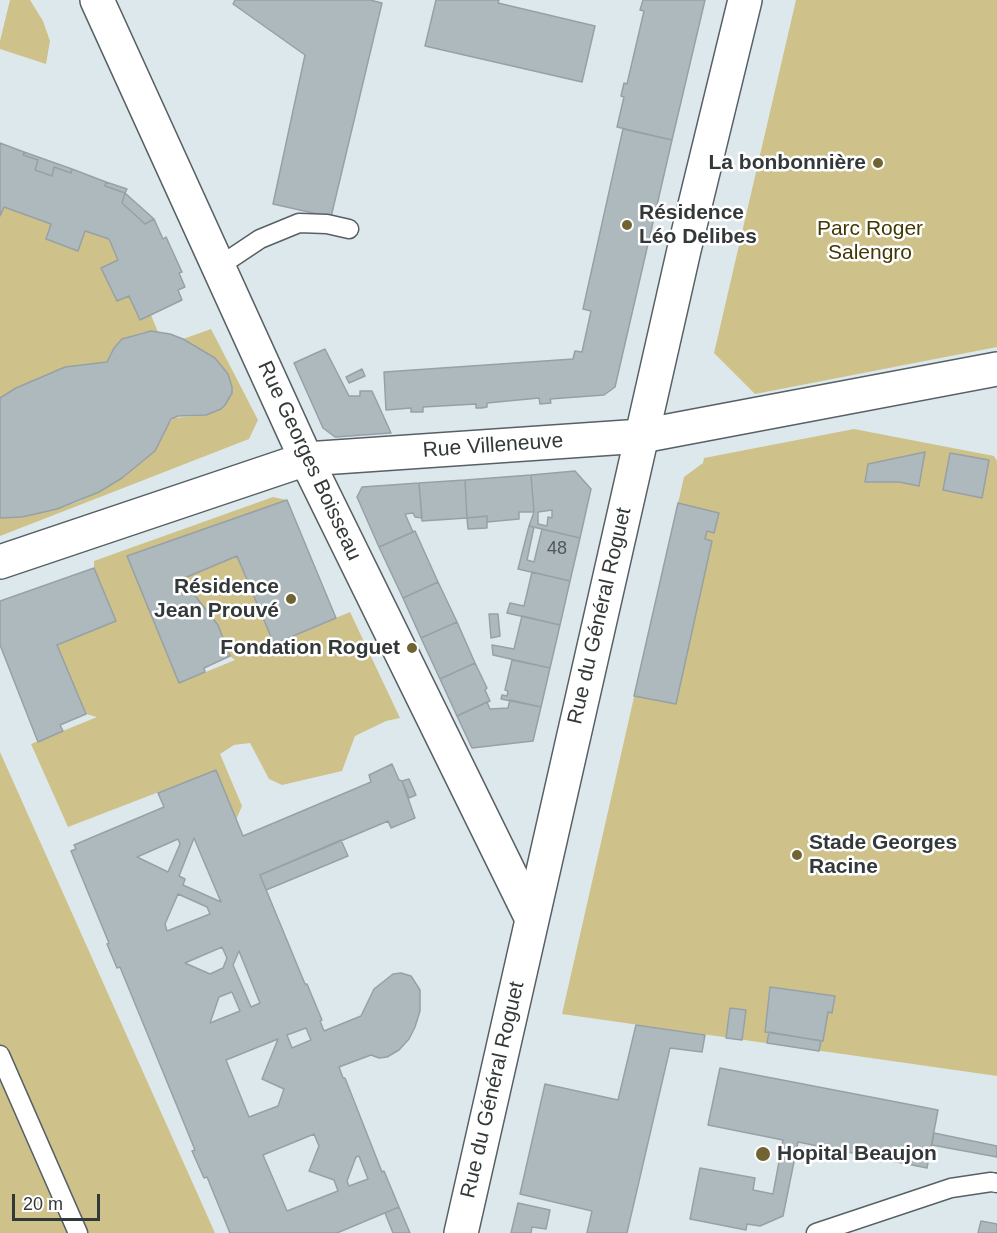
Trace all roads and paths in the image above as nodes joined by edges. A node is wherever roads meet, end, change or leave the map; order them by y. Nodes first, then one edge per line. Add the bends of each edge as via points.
1 (97, 0) edge
2 (745, 0) edge
3 (349, 229) dead end
4 (218, 267) junction
5 (997, 369) edge
6 (642, 436) junction
7 (306, 459) junction
8 (0, 562) edge
9 (531, 917) junction
10 (0, 1055) edge
11 (997, 1183) edge
12 (78, 1233) edge
13 (461, 1233) edge
14 (816, 1233) edge

1 - 4 street, Rue Georges Boisseau
2 - 6 street, Rue du Général Roguet
3 - 4 lane via 299,223 260,239
4 - 7 street, Rue Georges Boisseau
5 - 6 street, Rue Villeneuve
6 - 7 street, Rue Villeneuve
6 - 9 street, Rue du Général Roguet
7 - 8 street, Rue Villeneuve
7 - 9 street, Rue Georges Boisseau
9 - 13 street, Rue du Général Roguet
10 - 12 lane
11 - 14 lane via 951,1188

